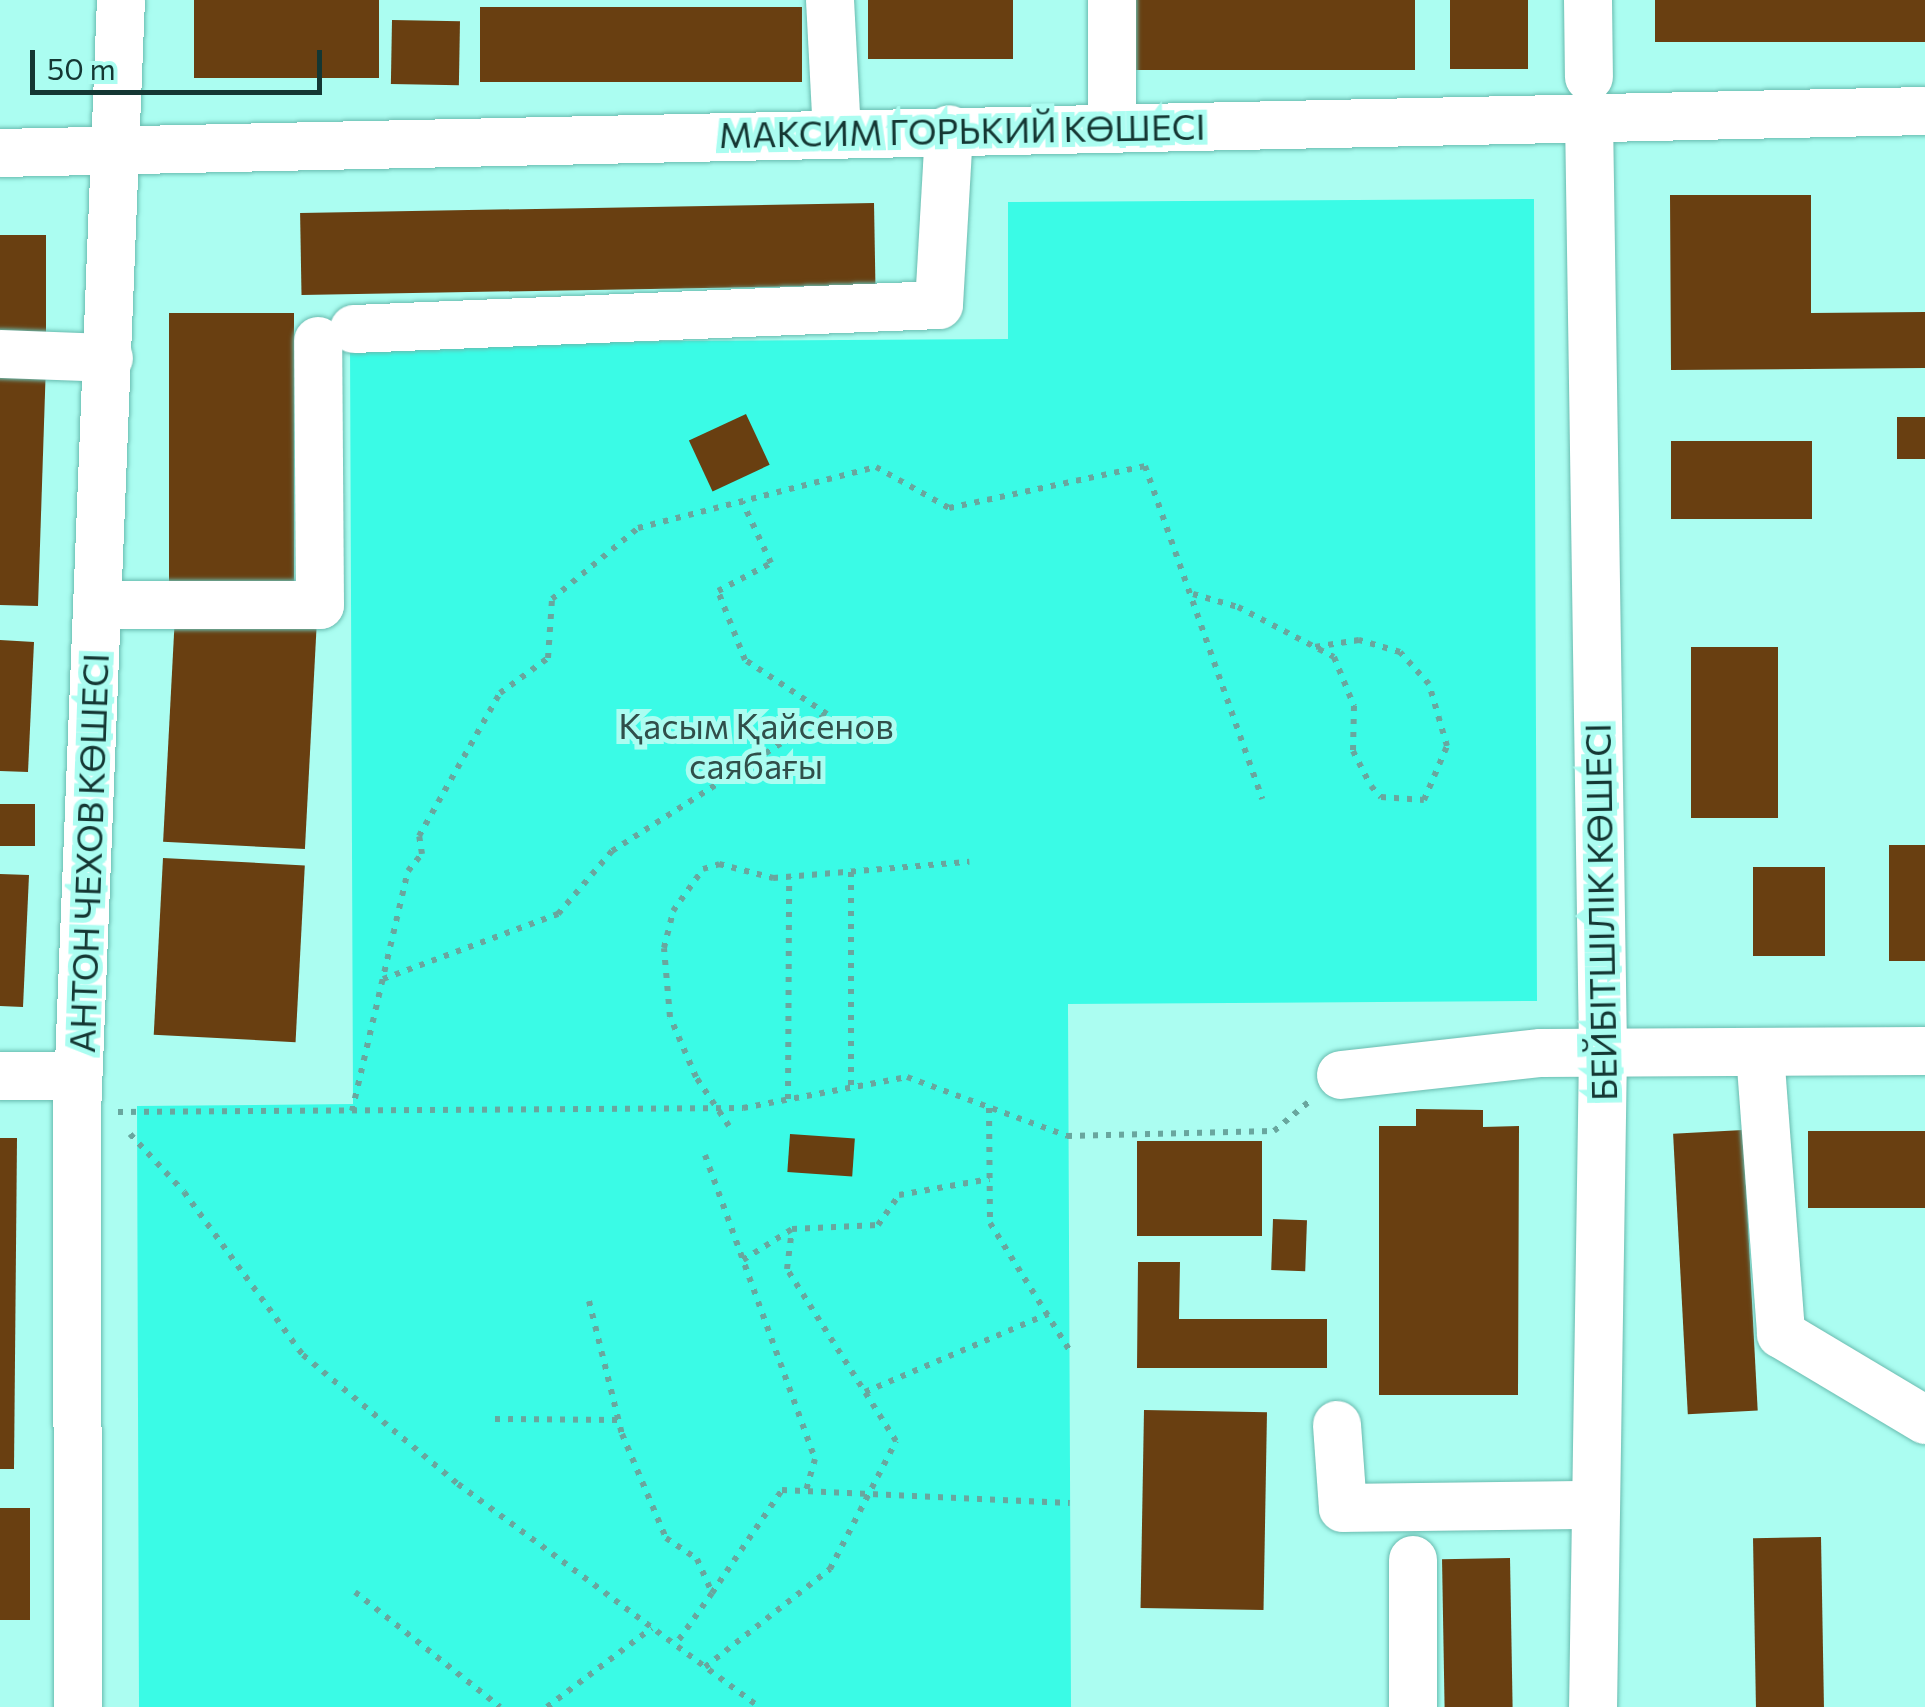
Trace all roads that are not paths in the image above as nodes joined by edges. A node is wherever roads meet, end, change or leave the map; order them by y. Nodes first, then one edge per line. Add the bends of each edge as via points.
1 (120, 0) edge
2 (830, 0) edge
3 (1112, 0) edge
4 (1588, 0) edge
5 (1589, 97) junction
6 (1925, 112) edge
7 (1112, 126) junction
8 (949, 130) junction
9 (837, 133) junction
10 (117, 150) junction
11 (0, 153) edge
12 (0, 354) edge
13 (108, 358) junction
14 (98, 605) junction
15 (1925, 1051) edge
16 (1603, 1052) junction
17 (1760, 1053) junction
18 (1340, 1075) road end
19 (0, 1076) edge
20 (78, 1095) junction
21 (1925, 1420) edge
22 (1337, 1425) dead end
23 (1596, 1505) junction
24 (1413, 1560) dead end
25 (78, 1707) edge
26 (1413, 1707) edge
27 (1592, 1707) edge

1 - 10 street, АНТОН ЧЕХОВ КӨШЕСІ
2 - 9 street
3 - 7 street
4 - 5 street, БЕЙБІТШІЛІК КӨШЕСІ
5 - 6 street, МАКСИМ ГОРЬКИЙ КӨШЕСІ
5 - 7 street, МАКСИМ ГОРЬКИЙ КӨШЕСІ
5 - 16 street, БЕЙБІТШІЛІК КӨШЕСІ
7 - 8 street, МАКСИМ ГОРЬКИЙ КӨШЕСІ
8 - 9 street, МАКСИМ ГОРЬКИЙ КӨШЕСІ
8 - 14 street via 939,305 336,335 320,605
9 - 10 street, МАКСИМ ГОРЬКИЙ КӨШЕСІ
10 - 11 street, МАКСИМ ГОРЬКИЙ КӨШЕСІ
10 - 13 street, АНТОН ЧЕХОВ КӨШЕСІ
12 - 13 street
13 - 14 street, АНТОН ЧЕХОВ КӨШЕСІ
14 - 20 street, АНТОН ЧЕХОВ КӨШЕСІ
15 - 17 street
16 - 17 street
16 - 18 street
16 - 23 street, БЕЙБІТШІЛІК КӨШЕСІ
17 - 21 street via 1781,1334
19 - 20 street
20 - 25 street, АНТОН ЧЕХОВ КӨШЕСІ
22 - 23 street via 1342,1508
23 - 27 street, БЕЙБІТШІЛІК КӨШЕСІ
24 - 26 street

